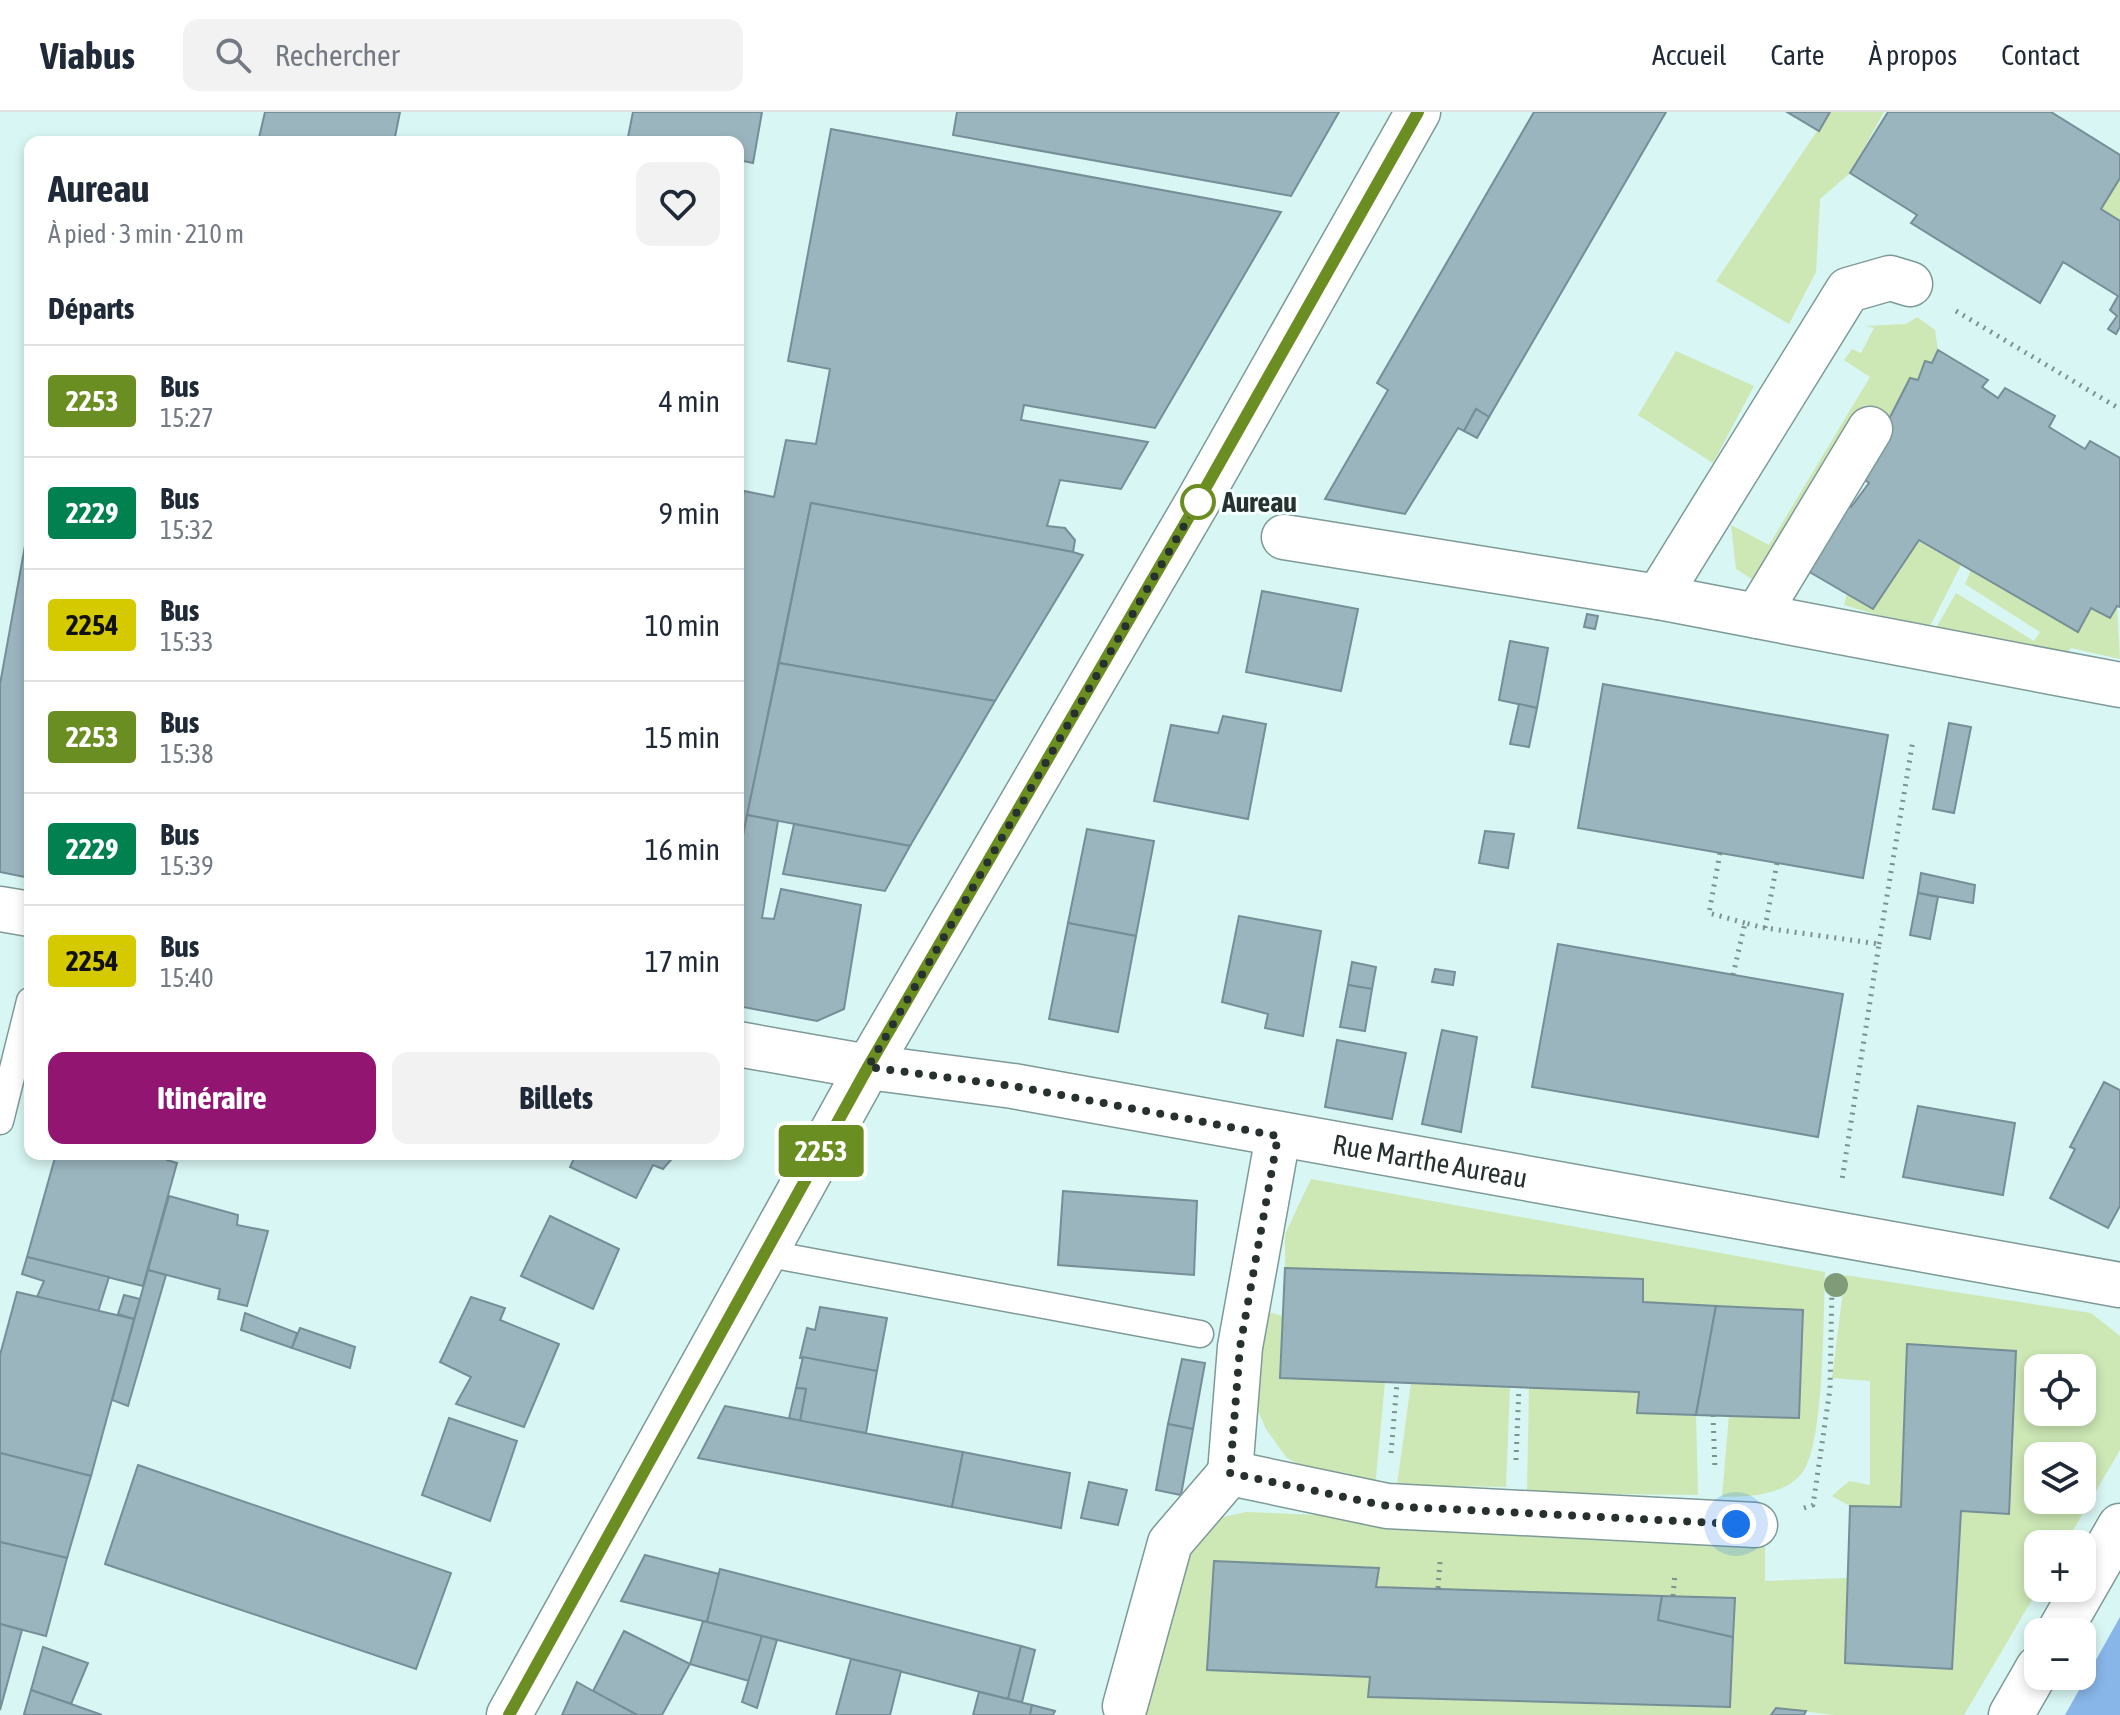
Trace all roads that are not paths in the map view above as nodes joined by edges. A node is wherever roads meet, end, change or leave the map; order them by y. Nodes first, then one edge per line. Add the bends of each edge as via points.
1 (1418, 112) edge
2 (1910, 284) road end
3 (1870, 429) dead end
4 (1284, 537) dead end
5 (1658, 597) junction
6 (1757, 616) junction
7 (2120, 685) edge
8 (0, 909) edge
9 (24, 913) edge
10 (24, 1025) edge
11 (744, 1045) edge
12 (868, 1067) junction
13 (0, 1121) edge
14 (1278, 1136) junction
15 (764, 1253) junction
16 (2120, 1285) edge
17 (1200, 1334) dead end
18 (1230, 1473) junction
19 (1755, 1525) road end
20 (2120, 1526) edge
21 (2067, 1618) edge
22 (2025, 1690) edge
23 (1125, 1706) dead end
24 (509, 1715) edge
25 (2011, 1715) edge

1 - 12 street
2 - 5 street via 1890,278 1848,290
3 - 6 street
4 - 5 street
5 - 6 street
6 - 7 street
8 - 9 street
10 - 13 lane
11 - 12 street, Rue Marthe Aureau
12 - 14 street, Rue Marthe Aureau via 1013,1086
12 - 15 street
14 - 16 street, Rue Marthe Aureau
14 - 18 street via 1240,1347
15 - 17 lane
15 - 24 street
18 - 19 street via 1387,1506
18 - 23 street via 1170,1543
20 - 21 street
22 - 25 street

